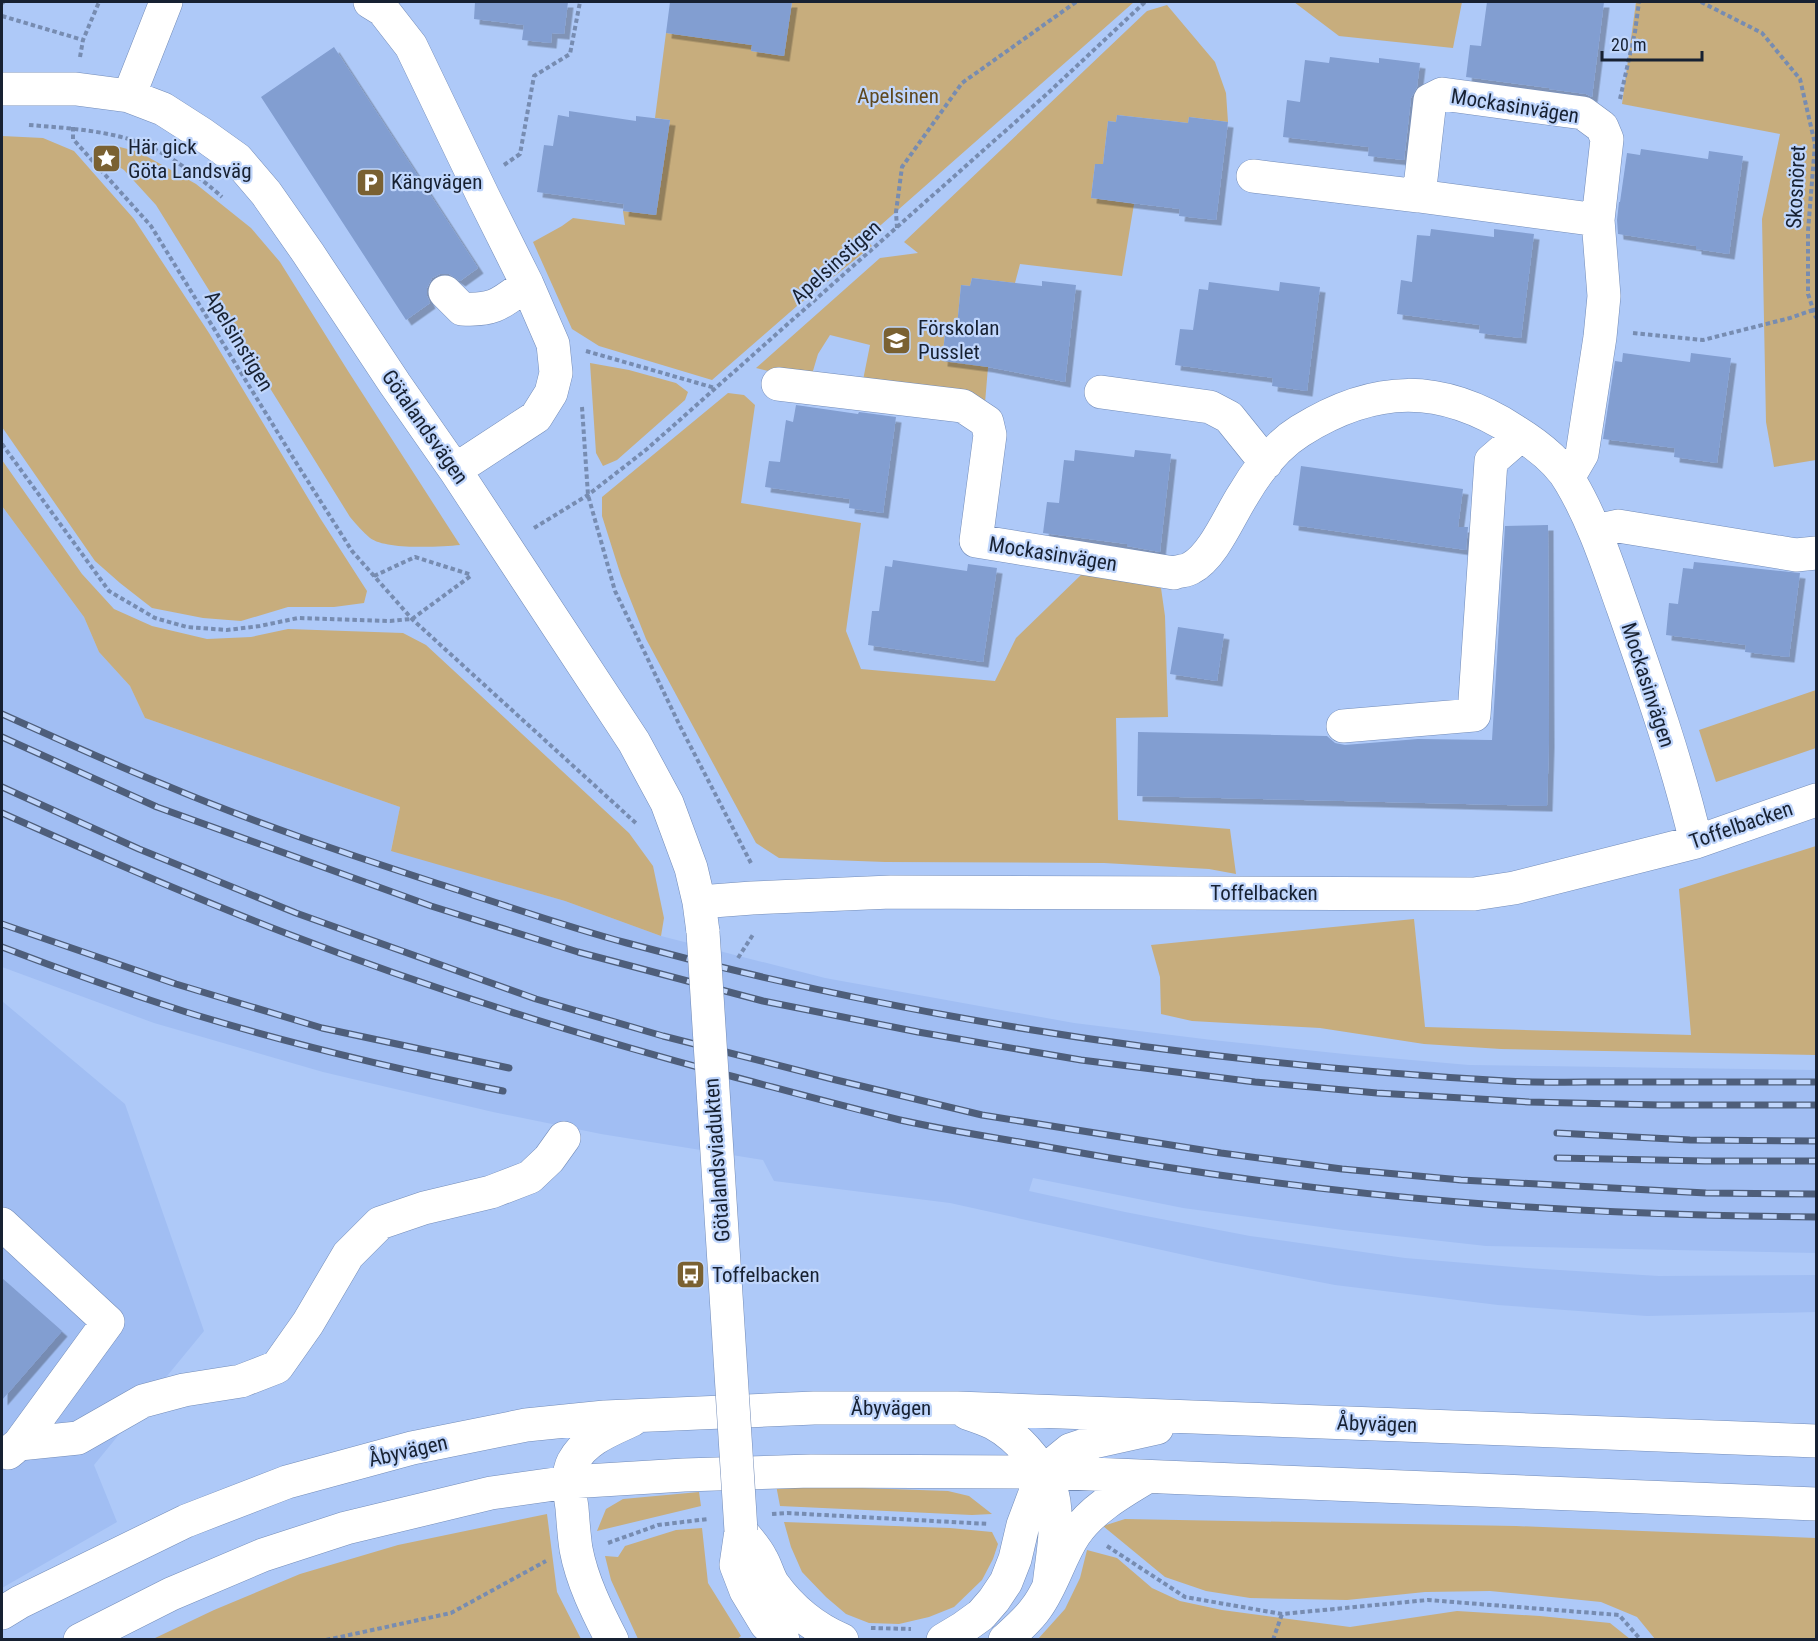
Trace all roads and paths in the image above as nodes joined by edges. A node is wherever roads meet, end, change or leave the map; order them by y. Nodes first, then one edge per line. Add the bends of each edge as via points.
1 (166, 2) edge
2 (370, 2) edge
3 (580, 2) edge
4 (1076, 2) edge
5 (1145, 2) edge
6 (1639, 2) edge
7 (1701, 2) edge
8 (2, 16) edge
9 (83, 40) dead end
10 (2, 89) edge
11 (129, 96) junction
12 (26, 125) dead end
13 (1602, 127) junction
14 (1253, 176) dead end
15 (483, 196) junction
16 (1419, 196) junction
17 (1598, 220) junction
18 (897, 228) junction
19 (527, 284) junction
20 (445, 292) dead end
21 (1815, 310) edge
22 (1816, 318) edge
23 (1601, 330) junction
24 (579, 347) dead end
25 (778, 384) dead end
26 (715, 388) junction
27 (1101, 392) dead end
28 (581, 402) dead end
29 (1521, 435) junction
30 (2, 444) edge
31 (1266, 463) junction
32 (455, 470) junction
33 (1568, 478) junction
34 (588, 495) junction
35 (534, 528) dead end
36 (1595, 531) junction
37 (1816, 553) edge
38 (374, 576) junction
39 (412, 619) junction
40 (1343, 726) dead end
41 (1816, 800) edge
42 (644, 830) dead end
43 (1696, 842) junction
44 (752, 863) dead end
45 (701, 917) junction
46 (564, 1138) dead end
47 (2, 1224) edge
48 (957, 1408) junction
49 (642, 1415) junction
50 (1211, 1417) junction
51 (1816, 1441) edge
52 (10, 1451) edge
53 (1043, 1472) junction
54 (1147, 1477) junction
55 (569, 1482) junction
56 (1816, 1504) edge
57 (740, 1522) junction
58 (1023, 1525) junction
59 (1076, 1533) junction
60 (576, 1550) junction
61 (1049, 1586) junction
62 (2, 1613) edge
63 (1282, 1614) junction
64 (853, 1633) edge
65 (932, 1634) edge
66 (80, 1640) edge
67 (326, 1640) edge
68 (612, 1640) edge
69 (783, 1640) edge
70 (1005, 1640) edge
71 (1274, 1640) edge
72 (1641, 1640) edge

1 - 11 street
2 - 15 street via 383,10 411,46
3 - 15 path via 570,54 534,76 520,154 492,172
4 - 18 path via 962,83 902,167
5 - 18 path, Apelsinstigen
6 - 13 path via 1617,112
7 - 21 path, Skosnöret via 1762,33 1800,79 1815,144 1808,294
8 - 9 path
10 - 11 street, Götalandsvägen via 76,89
11 - 32 street, Götalandsvägen via 163,109 237,159 308,253
12 - 38 path, Apelsinstigen via 72,129 74,139 152,226 352,552
13 - 16 street, Mockasinvägen via 1583,113 1442,94 1430,100
13 - 17 street, Mockasinvägen via 1607,139
14 - 16 street
15 - 19 street
16 - 17 street
17 - 23 street, Mockasinvägen via 1604,296
18 - 26 path, Apelsinstigen
19 - 20 street via 500,304 480,310 462,309
19 - 32 street via 553,344 556,373 551,393 536,417
21 - 22 path, Skosnöret
21 - 23 path via 1703,340
23 - 33 street, Mockasinvägen via 1582,454
24 - 26 path
25 - 31 street, Mockasinvägen via 963,406 987,422 990,435 976,541 1174,573 1192,568 1210,551
26 - 34 path, Apelsinstigen
27 - 31 street via 1210,407 1229,417
28 - 34 path
29 - 31 street, Mockasinvägen via 1468,406 1434,396 1391,396 1358,402 1327,416 1298,432
29 - 33 street, Mockasinvägen via 1548,454
29 - 40 street via 1491,461 1474,715
30 - 39 path via 109,591 155,618 188,627 227,630 298,618
32 - 45 street, Götalandsvägen via 634,742 667,803 692,868
33 - 36 street, Mockasinvägen
34 - 35 path, Apelsinstigen
34 - 44 path via 615,591
36 - 37 street via 1618,526 1796,555
36 - 43 street, Mockasinvägen via 1651,687
38 - 39 path, Apelsinstigen
38 - 39 path via 415,558 472,575
39 - 42 path, Apelsinstigen
41 - 43 street, Toffelbacken
43 - 45 street, Toffelbacken via 1514,888 1474,894 891,892 752,898
45 - 57 street, Götalandsviadukten, bridge
46 - 52 street via 530,1177 380,1223 348,1255 277,1367 241,1381 143,1401 78,1438
47 - 52 street via 108,1322
48 - 49 street, Åbyvägen via 814,1408
48 - 50 street, Åbyvägen
48 - 53 street via 994,1424 1022,1446
49 - 55 street via 582,1449 572,1464
49 - 62 street, Åbyvägen via 526,1425 412,1448 287,1482 186,1521
50 - 51 street, Åbyvägen
50 - 53 street via 1094,1442 1070,1450
53 - 54 street
53 - 55 street via 811,1471
53 - 58 street
53 - 61 street via 1054,1500 1056,1529
54 - 56 street
54 - 59 street via 1115,1496
55 - 60 street
55 - 66 street via 491,1493 346,1528 263,1555 171,1594
57 - 58 path via 787,1513
57 - 60 path via 658,1526
57 - 64 street via 773,1583 805,1620 821,1630
57 - 69 street, Götalandsviadukten via 736,1565 766,1624
58 - 65 street via 1015,1559 994,1600 963,1629
59 - 61 street
59 - 63 path via 1100,1541 1185,1597
60 - 67 path via 542,1562 451,1613
60 - 68 street
61 - 70 street via 1037,1608
63 - 71 path
63 - 72 path via 1428,1600 1619,1615
64 - 65 path via 893,1629

